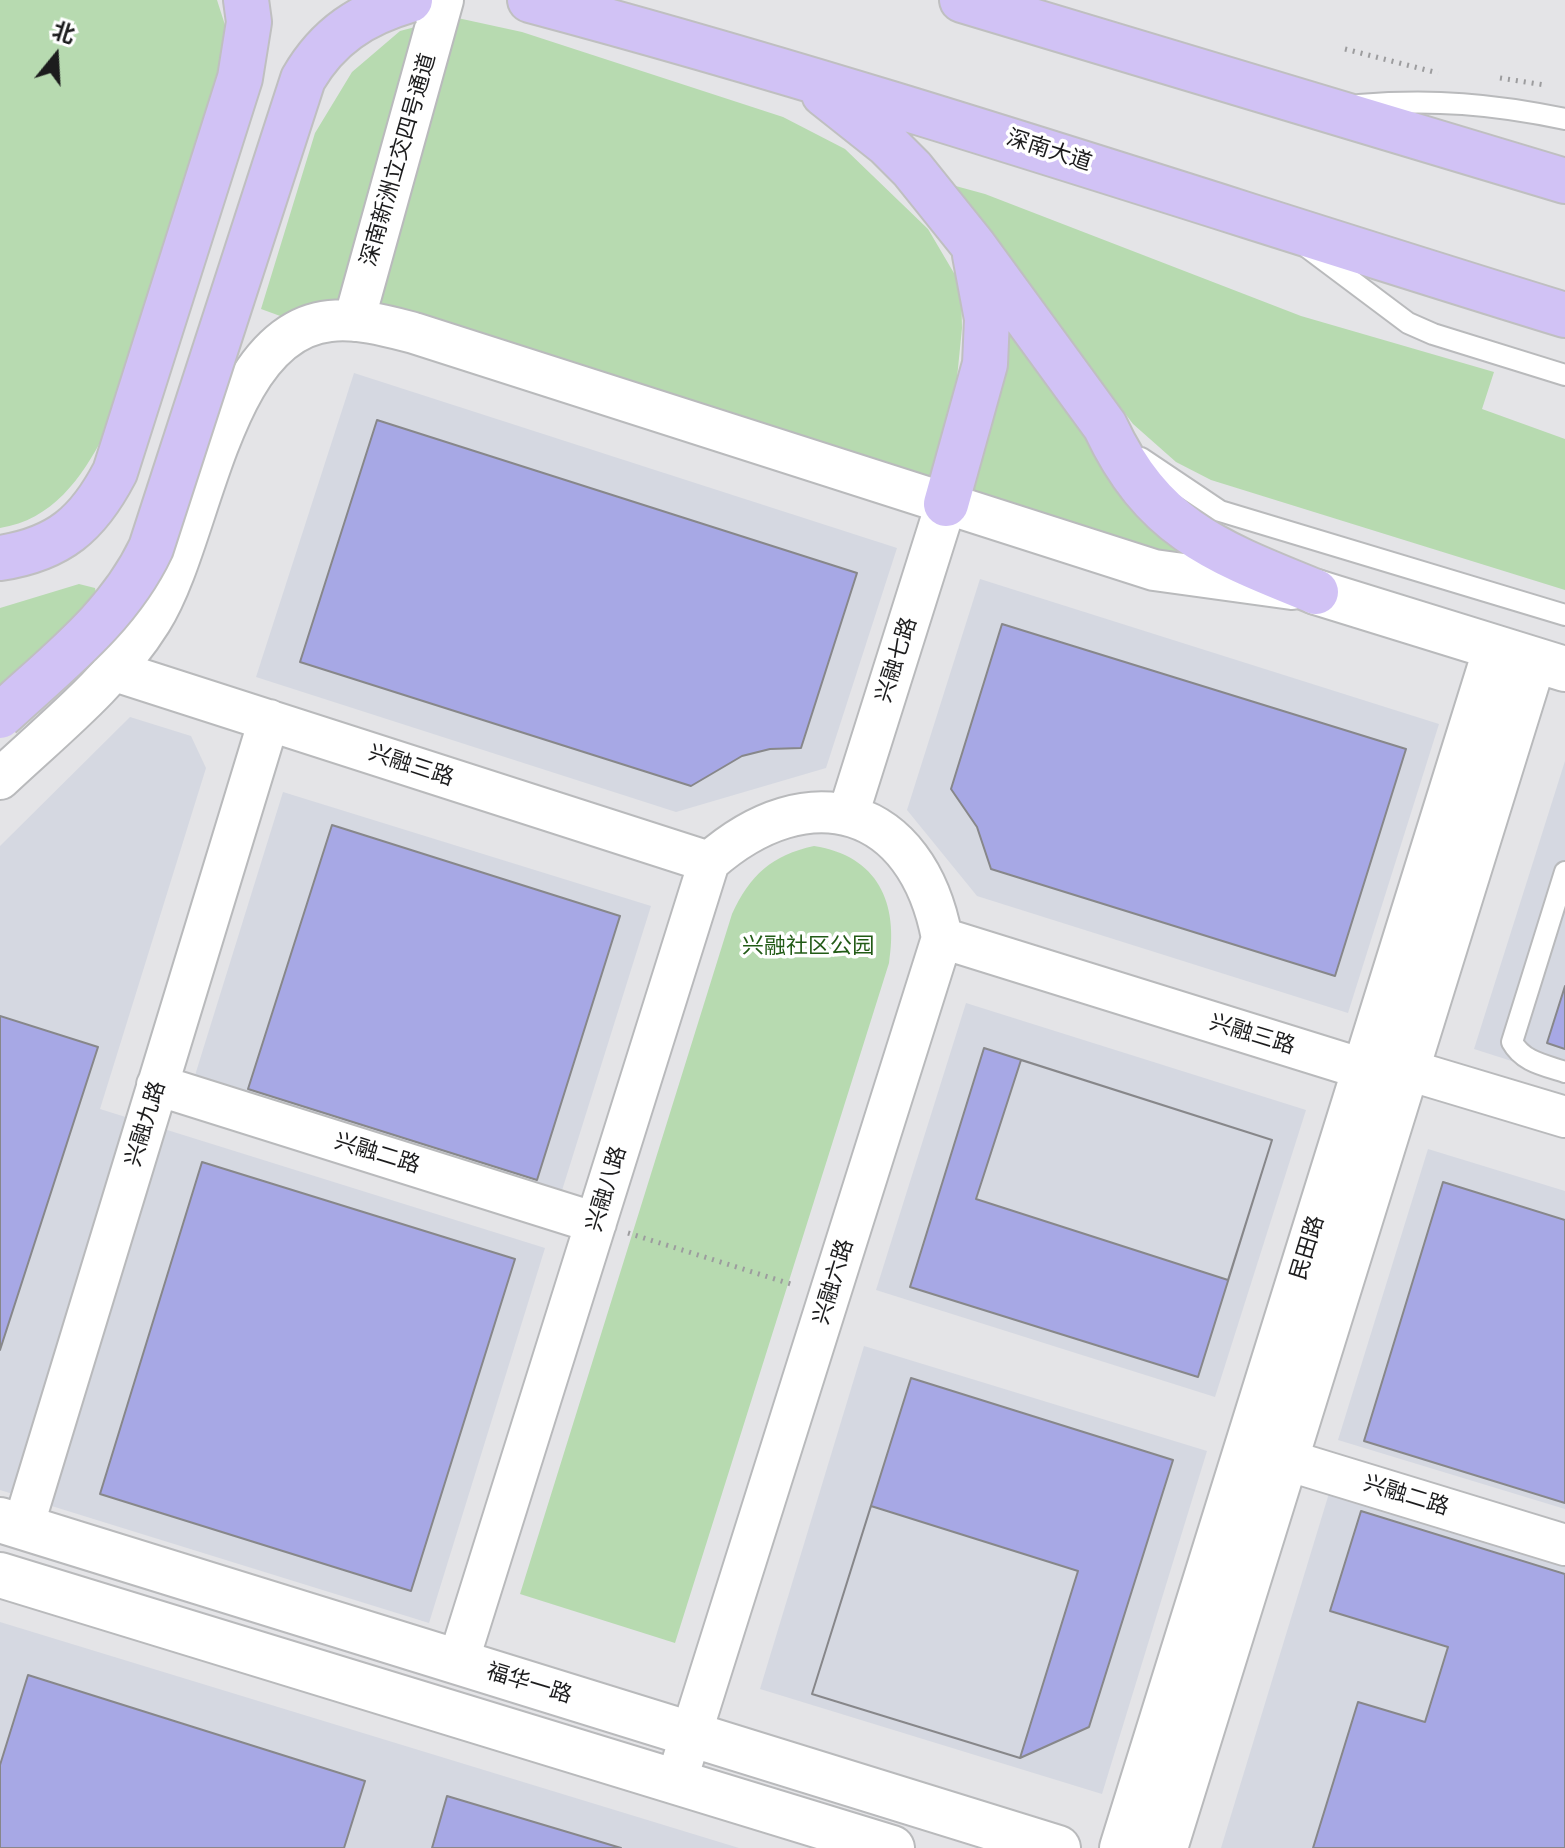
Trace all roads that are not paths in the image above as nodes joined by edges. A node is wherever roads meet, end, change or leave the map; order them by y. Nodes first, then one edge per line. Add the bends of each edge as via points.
1 (246, 0) edge
2 (410, 0) edge
3 (443, 0) edge
4 (530, 0) edge
5 (962, 0) edge
6 (807, 80) junction
7 (1325, 108) junction
8 (1565, 119) edge
9 (1565, 181) edge
10 (1282, 228) junction
11 (973, 245) junction
12 (1565, 315) edge
13 (354, 321) junction
14 (1565, 375) edge
15 (1105, 426) junction
16 (946, 504) junction
17 (0, 558) edge
18 (1316, 592) junction
19 (1565, 615) edge
20 (1532, 659) edge
21 (112, 670) junction
22 (0, 709) edge
23 (0, 716) edge
24 (269, 720) junction
25 (55, 727) junction
26 (0, 779) edge
27 (848, 815) junction
28 (709, 862) junction
29 (1565, 872) edge
30 (942, 938) junction
31 (1384, 1069) junction
32 (1565, 1072) edge
33 (157, 1085) junction
34 (1565, 1117) edge
35 (596, 1223) junction
36 (1265, 1454) junction
37 (11, 1524) edge
38 (1565, 1545) edge
39 (0, 1575) edge
40 (458, 1662) junction
41 (691, 1734) junction
42 (676, 1782) junction
43 (892, 1848) edge
44 (1058, 1848) edge
45 (1122, 1848) edge
46 (1165, 1848) edge

1 - 17 main road via 249,22 240,78 115,472 100,502 71,532 34,553
2 - 23 main road, bridge via 356,21 316,56 303,79 145,561 108,617
3 - 13 street, 深南新洲立交四号通道
4 - 6 main road, 深南大道
5 - 7 main road
6 - 10 main road, 深南大道 via 975,127
6 - 11 main road via 887,144
7 - 8 lane via 1423,100 1498,105
7 - 9 main road
10 - 12 main road, 深南大道
10 - 14 lane via 1408,323
11 - 15 main road
11 - 16 main road via 987,319 985,364
13 - 16 street via 414,333
13 - 21 street via 309,325 272,347 257,364 232,412 170,584 152,621
15 - 18 main road via 1144,491 1195,538
15 - 19 lane via 1158,473 1220,511
16 - 18 street via 1154,570
16 - 27 street, 兴融七路
18 - 20 street
20 - 31 street, 民田路
21 - 24 street, 兴融三路
21 - 25 street
22 - 25 street
24 - 28 street, 兴融三路
24 - 33 street, 兴融九路
25 - 26 street
27 - 28 street via 823,811 773,820 744,834
27 - 30 street via 873,825 908,853 930,891
28 - 35 street, 兴融八路
29 - 32 lane via 1512,1042 1528,1060
30 - 31 street, 兴融三路
30 - 41 street, 兴融六路
31 - 34 street, 兴融三路
31 - 36 street, 民田路
33 - 35 street, 兴融二路
33 - 37 street, 兴融九路
35 - 40 street, 兴融八路
36 - 38 street, 兴融二路
36 - 45 street, 民田路
36 - 46 street, 民田路
37 - 40 street, 福华一路
39 - 42 street
40 - 41 street, 福华一路
41 - 42 street, 兴融六路
41 - 44 street, 福华一路
42 - 43 street

